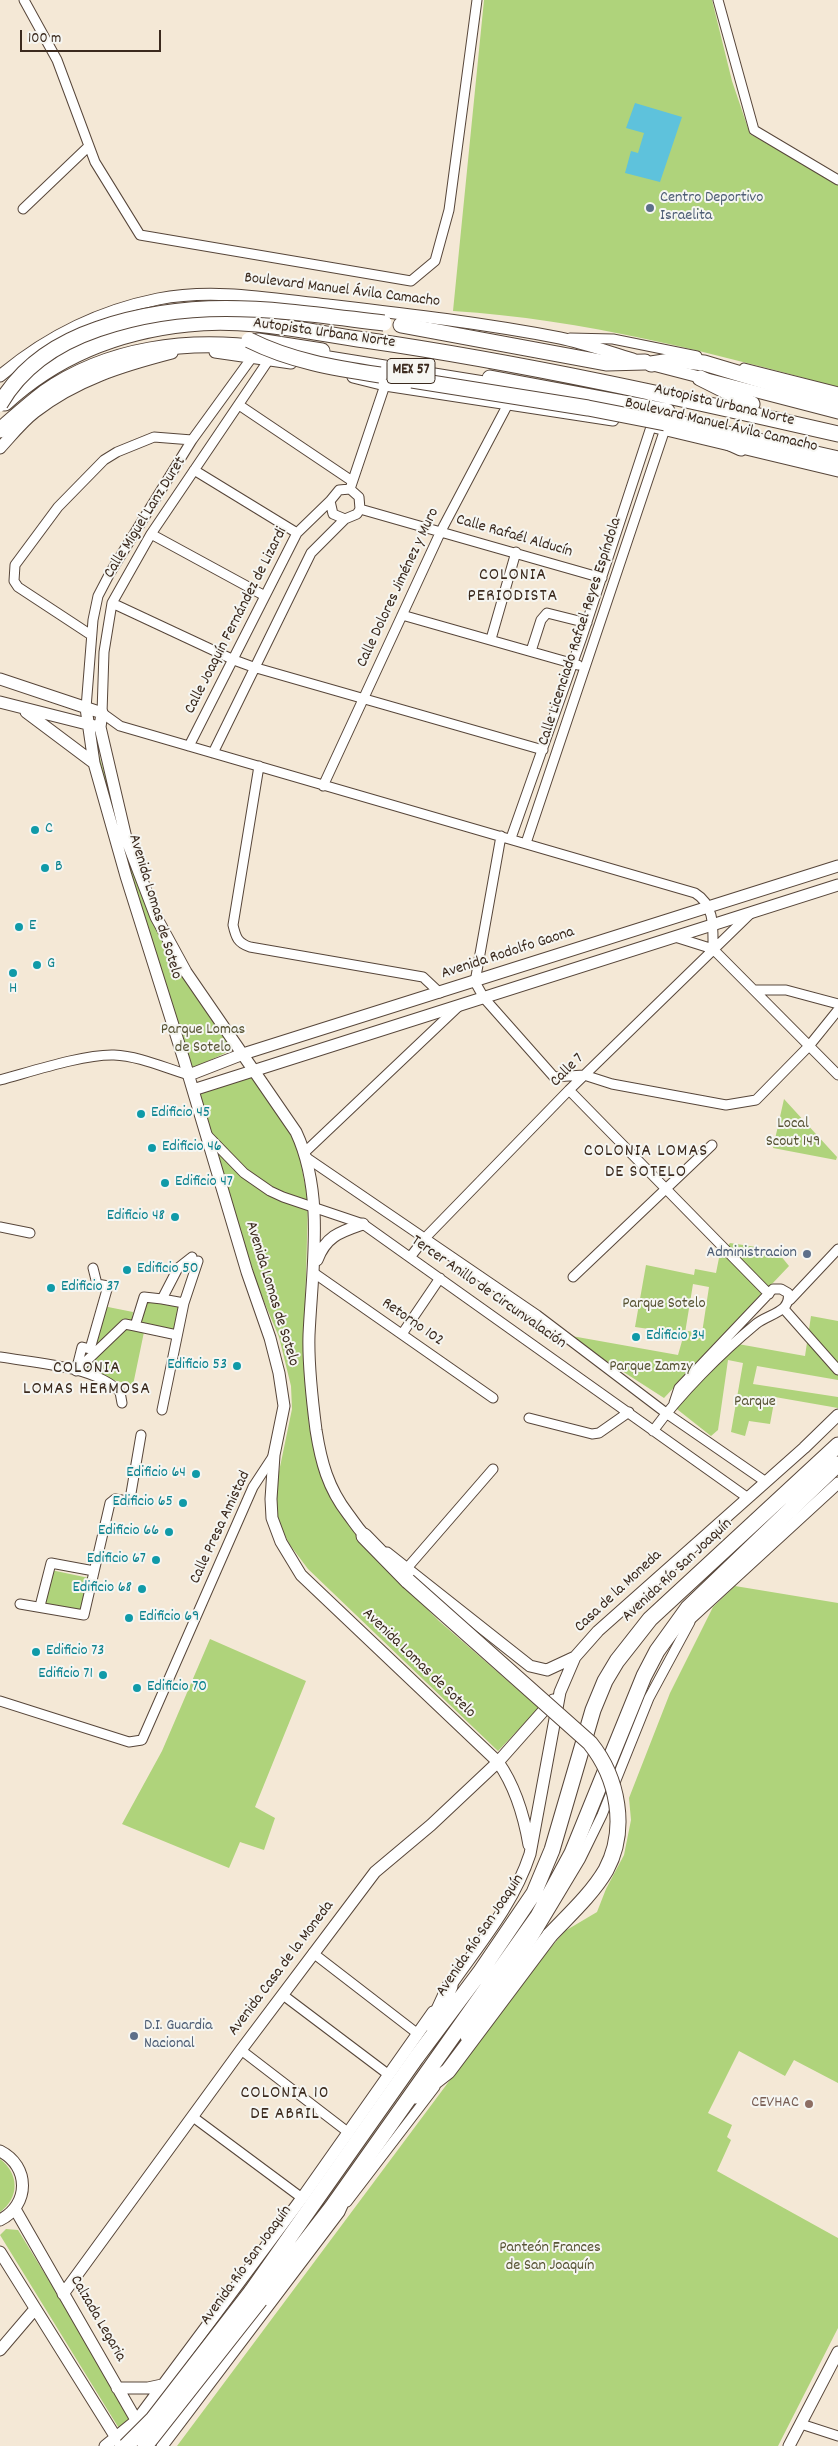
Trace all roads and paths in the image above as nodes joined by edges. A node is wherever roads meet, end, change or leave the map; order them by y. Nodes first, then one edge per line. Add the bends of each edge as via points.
1 (24, 0) edge
2 (477, 0) edge
3 (718, 0) edge
4 (89, 146) junction
5 (838, 180) edge
6 (23, 209) dead end
7 (401, 325) junction
8 (510, 337) junction
9 (562, 338) junction
10 (249, 340) junction
11 (523, 347) junction
12 (253, 356) junction
13 (270, 358) junction
14 (618, 362) junction
15 (648, 363) junction
16 (430, 374) junction
17 (0, 376) edge
18 (700, 378) junction
19 (385, 385) junction
20 (838, 392) edge
21 (0, 398) edge
22 (838, 403) edge
23 (0, 404) edge
24 (508, 404) junction
25 (752, 404) junction
26 (239, 405) junction
27 (525, 406) junction
28 (0, 408) edge
29 (838, 413) edge
30 (0, 422) edge
31 (838, 425) edge
32 (660, 426) junction
33 (0, 430) edge
34 (838, 434) edge
35 (192, 440) junction
36 (0, 448) edge
37 (741, 448) joint
38 (838, 451) edge
39 (838, 459) edge
40 (194, 470) junction
41 (838, 471) edge
42 (351, 485) junction
43 (330, 501) junction
44 (360, 509) junction
45 (345, 519) junction
46 (441, 531) junction
47 (297, 533) junction
48 (151, 534) junction
49 (516, 552) junction
50 (602, 578) junction
51 (265, 596) junction
52 (112, 603) junction
53 (402, 615) junction
54 (587, 623) junction
55 (91, 635) junction
56 (491, 639) junction
57 (531, 651) junction
58 (234, 660) junction
59 (573, 664) junction
60 (253, 667) junction
61 (586, 667) junction
62 (0, 679) edge
63 (364, 699) junction
64 (0, 702) edge
65 (86, 708) junction
66 (22, 709) junction
67 (102, 713) junction
68 (94, 726) junction
69 (120, 726) junction
70 (189, 746) junction
71 (543, 750) junction
72 (213, 753) junction
73 (94, 763) junction
74 (259, 766) junction
75 (323, 786) junction
76 (506, 837) junction
77 (526, 843) junction
78 (838, 866) edge
79 (838, 885) edge
80 (710, 907) junction
81 (752, 912) junction
82 (713, 926) junction
83 (675, 937) junction
84 (713, 949) junction
85 (475, 982) junction
86 (754, 990) junction
87 (440, 993) junction
88 (484, 998) junction
89 (838, 1004) edge
90 (460, 1006) junction
91 (838, 1010) edge
92 (808, 1046) junction
93 (243, 1054) junction
94 (255, 1072) junction
95 (189, 1075) junction
96 (584, 1075) junction
97 (838, 1075) edge
98 (0, 1080) edge
99 (193, 1090) junction
100 (569, 1090) junction
101 (204, 1132) junction
102 (712, 1145) dead end
103 (306, 1155) junction
104 (665, 1188) junction
105 (313, 1206) junction
106 (363, 1224) junction
107 (0, 1227) edge
108 (30, 1234) dead end
109 (425, 1238) junction
110 (838, 1248) edge
111 (411, 1256) junction
112 (93, 1268) dead end
113 (314, 1271) junction
114 (573, 1277) dead end
115 (440, 1278) junction
116 (769, 1294) junction
117 (162, 1299) junction
118 (790, 1300) junction
119 (184, 1303) junction
120 (784, 1309) junction
121 (135, 1326) junction
122 (402, 1334) junction
123 (177, 1335) junction
124 (0, 1357) edge
125 (838, 1370) edge
126 (76, 1371) junction
127 (492, 1398) dead end
128 (122, 1403) dead end
129 (674, 1403) junction
130 (162, 1410) dead end
131 (629, 1412) junction
132 (666, 1413) junction
133 (838, 1415) edge
134 (529, 1418) dead end
135 (653, 1431) junction
136 (141, 1435) dead end
137 (838, 1446) edge
138 (274, 1455) junction
139 (838, 1464) edge
140 (493, 1469) dead end
141 (766, 1482) junction
142 (838, 1483) edge
143 (748, 1498) junction
144 (364, 1536) joint
145 (94, 1571) junction
146 (408, 1574) junction
147 (20, 1604) dead end
148 (40, 1606) junction
149 (694, 1614) junction
150 (657, 1651) junction
151 (574, 1657) junction
152 (560, 1692) junction
153 (0, 1701) edge
154 (498, 1762) junction
155 (530, 1854) junction
156 (313, 1953) junction
157 (450, 1986) junction
158 (283, 1995) junction
159 (418, 2034) junction
160 (241, 2050) junction
161 (416, 2058) junction
162 (389, 2075) junction
163 (443, 2075) junction
164 (405, 2105) junction
165 (193, 2117) junction
166 (349, 2133) junction
167 (0, 2151) edge
168 (352, 2178) junction
169 (302, 2198) junction
170 (15, 2209) junction
171 (339, 2212) junction
172 (0, 2220) edge
173 (0, 2252) edge
174 (63, 2294) junction
175 (255, 2296) junction
176 (35, 2309) junction
177 (0, 2350) edge
178 (838, 2352) edge
179 (162, 2385) junction
180 (117, 2388) junction
181 (137, 2420) junction
182 (801, 2424) junction
183 (838, 2436) edge
184 (121, 2443) edge
185 (105, 2446) edge
186 (145, 2446) edge
187 (151, 2446) edge
188 (162, 2446) edge
189 (789, 2446) edge

1 - 4 street via 57,60
2 - 4 street via 449,210 436,261 411,281 140,234 95,162
3 - 5 street via 754,130
4 - 6 street
7 - 8 highway
7 - 11 highway
7 - 23 highway, bridge via 217,307 142,316 88,332 49,352 20,376
8 - 11 highway
8 - 14 highway
9 - 15 main road, Boulevard Manuel Ávila Camacho
9 - 17 main road, Boulevard Manuel Ávila Camacho via 351,308 231,295 202,295 158,299 79,324 26,354
9 - 20 street via 599,337 663,347
10 - 30 highway, Autopista Urbana Norte via 185,338 122,349 84,363 49,382
10 - 32 highway, bridge via 277,353 319,365 588,408
10 - 38 highway, Autopista Urbana Norte, bridge via 647,406
11 - 14 highway via 606,363
12 - 13 main road, Boulevard Manuel Ávila Camacho
12 - 35 street, Calle Miguel Lanz Duret
12 - 36 main road, Boulevard Manuel Ávila Camacho via 219,352 172,353 113,368 70,388 41,408
13 - 19 main road, Boulevard Manuel Ávila Camacho
13 - 26 street, Calle Miguel Lanz Duret
14 - 15 highway
15 - 18 main road, Boulevard Manuel Ávila Camacho
15 - 22 highway via 677,360 704,363
16 - 27 highway
16 - 33 highway, Boulevard Manuel Ávila Camacho / MEX 57 via 250,347 164,347 114,359 67,379 28,405
16 - 39 highway, Boulevard Manuel Ávila Camacho / MEX 57 via 602,406
18 - 25 highway
18 - 29 main road, Boulevard Manuel Ávila Camacho
19 - 24 main road, Boulevard Manuel Ávila Camacho
19 - 42 street
21 - 25 highway, Boulevard Manuel Ávila Camacho / MEX 57 via 75,346 107,333 147,322 221,315 293,320 434,342
24 - 27 main road, Boulevard Manuel Ávila Camacho
24 - 46 street, Calle Dolores Jiménez y Muro
25 - 31 highway, Boulevard Manuel Ávila Camacho / MEX 57
26 - 40 street, Calle Miguel Lanz Duret
26 - 42 street
27 - 32 main road, Boulevard Manuel Ávila Camacho
28 - 34 highway, Autopista Urbana Norte via 45,370 105,341 141,331 230,322 387,343 568,375
32 - 37 highway via 704,432
32 - 50 street, Calle Licenciado Rafael Reyes Espíndola
32 - 61 street, Calle Licenciado Rafael Reyes Espíndola
35 - 55 street, Calle Miguel Lanz Duret via 98,596
35 - 55 street via 154,437 104,460 58,507 15,565 14,581 18,587
37 - 41 main road, Boulevard Manuel Ávila Camacho
40 - 47 street
40 - 48 street, Calle Miguel Lanz Duret
42 - 43 street, Calle Joaquín Fernández de Lizardi via 339,490
42 - 44 street via 359,497
43 - 45 street via 334,514
43 - 47 street, Calle Joaquín Fernández de Lizardi
44 - 45 street
44 - 46 street, Calle Rafaél Alducín
45 - 60 street via 311,553
46 - 49 street, Calle Rafaél Alducín
46 - 53 street, Calle Dolores Jiménez y Muro
47 - 51 street, Calle Joaquín Fernández de Lizardi
48 - 51 street
48 - 52 street, Calle Miguel Lanz Duret
49 - 50 street, Calle Rafaél Alducín
49 - 56 street
50 - 54 street, Calle Licenciado Rafael Reyes Espíndola
51 - 58 street, Calle Joaquín Fernández de Lizardi
52 - 58 street
52 - 67 street, Calle Miguel Lanz Duret via 105,644
53 - 56 street
53 - 63 street, Calle Dolores Jiménez y Muro
54 - 57 street via 548,613 541,620
54 - 59 street, Calle Licenciado Rafael Reyes Espíndola
55 - 65 street, Calle Miguel Lanz Duret
56 - 57 street
57 - 59 street
58 - 60 street
58 - 70 street, Calle Joaquín Fernández de Lizardi
59 - 61 street
59 - 71 street, Calle Licenciado Rafael Reyes Espíndola
60 - 63 street
60 - 72 street
61 - 77 street, Calle Licenciado Rafael Reyes Espíndola
62 - 65 main road
63 - 71 street
63 - 75 street, Calle Dolores Jiménez y Muro
64 - 66 main road
65 - 67 main road
65 - 68 main road, Avenida Lomas de Sotelo
66 - 68 main road
66 - 73 main road
67 - 68 main road, Avenida Lomas de Sotelo
67 - 69 street
68 - 69 street
68 - 73 main road, Avenida Lomas de Sotelo
68 - 93 main road, Avenida Lomas de Sotelo via 126,838 156,917 186,972
69 - 70 street
70 - 72 street
71 - 76 street, Calle Licenciado Rafael Reyes Espíndola
72 - 74 street
73 - 95 main road, Avenida Lomas de Sotelo
74 - 75 street
74 - 87 street via 233,926 236,938 250,947 423,977
75 - 76 street
76 - 77 street
76 - 85 street, Calle Licenciado Rafael Reyes Espíndola via 487,908
77 - 80 street via 695,893
78 - 80 main road, Avenida Rodolfo Gaona
79 - 81 main road
80 - 82 street
80 - 85 main road, Avenida Rodolfo Gaona
81 - 82 main road
81 - 84 street, Calle 7
82 - 83 main road
82 - 84 street
83 - 84 street
83 - 88 main road
84 - 86 street
84 - 96 street, Calle 7
85 - 87 main road, Avenida Rodolfo Gaona
85 - 88 street
86 - 89 street via 786,990
86 - 92 street
87 - 93 main road, Avenida Rodolfo Gaona
88 - 90 main road
88 - 96 street via 554,1077
90 - 94 main road
90 - 103 street
91 - 92 street
92 - 96 street via 756,1100 726,1105 612,1084
92 - 97 street
93 - 94 main road, Avenida Lomas de Sotelo
93 - 95 main road, Avenida Rodolfo Gaona
94 - 99 main road
94 - 103 main road, Avenida Lomas de Sotelo via 296,1132
95 - 98 street via 114,1055 97,1056
95 - 99 main road, Avenida Lomas de Sotelo
96 - 100 street, Calle 7
99 - 101 main road, Avenida Lomas de Sotelo
100 - 104 street
100 - 109 street, Calle 7
101 - 105 street, Tercer Anillo de Circunvalación via 244,1173 283,1197
101 - 138 main road, Avenida Lomas de Sotelo via 279,1373 284,1406
102 - 104 street
103 - 105 main road, Avenida Lomas de Sotelo
103 - 109 street, Tercer Anillo de Circunvalación
104 - 114 street
104 - 116 street
105 - 106 street, Tercer Anillo de Circunvalación
105 - 113 main road, Avenida Lomas de Sotelo
106 - 111 street, Tercer Anillo de Circunvalación
106 - 113 main road via 324,1243
107 - 108 street
109 - 111 street, Calle 7
109 - 132 street, Tercer Anillo de Circunvalación via 537,1315
110 - 118 street
111 - 115 street, Tercer Anillo de Circunvalación
112 - 126 street via 97,1284 108,1286 90,1349 82,1347
113 - 122 street, Retorno 102
113 - 144 main road, Avenida Lomas de Sotelo via 309,1347 321,1458 329,1485
115 - 122 street
115 - 131 street, Tercer Anillo de Circunvalación
116 - 118 street via 781,1289 788,1293
116 - 129 street via 679,1388
117 - 119 street
117 - 119 street via 178,1268 195,1259
117 - 121 street via 144,1298
118 - 120 street
119 - 123 street
120 - 125 street
120 - 129 street via 765,1316
121 - 123 street
121 - 126 street via 125,1324
122 - 127 street, Retorno 102
123 - 130 street
124 - 126 street
126 - 128 street via 112,1384 120,1392
129 - 132 street
131 - 134 street via 599,1433 592,1434
131 - 135 street, Tercer Anillo de Circunvalación
132 - 135 street
132 - 141 street, Tercer Anillo de Circunvalación
133 - 141 main road, Casa de la Moneda
135 - 143 street, Tercer Anillo de Circunvalación
136 - 145 street via 130,1499 110,1503
137 - 161 highway, Avenida Río San Joaquín via 650,1619 617,1660 593,1710 552,1850 537,1886 481,1971
138 - 153 street, Calle Presa Amistad via 253,1487 145,1734 137,1742
138 - 154 main road, Avenida Lomas de Sotelo via 270,1499 272,1518 281,1542 301,1576
139 - 150 highway, Avenida Río San Joaquín via 688,1608
140 - 146 street
141 - 143 main road, Casa de la Moneda
142 - 149 main road
143 - 151 main road, Casa de la Moneda via 598,1631
144 - 146 highway
145 - 148 street via 51,1563
145 - 148 street via 84,1615
146 - 151 main road via 530,1666 547,1670
146 - 163 highway, bridge via 590,1744 604,1760 617,1803 614,1850 592,1889 550,1935
147 - 148 street
149 - 150 main road
149 - 163 street via 649,1698 602,1816 561,1894 488,2001
150 - 164 highway, Avenida Río San Joaquín via 557,1883 538,1916
151 - 152 main road, Casa de la Moneda
152 - 154 main road, Avenida Casa de la Moneda
152 - 155 main road, Casa de la Moneda
154 - 155 main road, Avenida Lomas de Sotelo via 513,1789 525,1824
154 - 156 main road, Avenida Casa de la Moneda via 375,1872
155 - 157 main road, Avenida Río San Joaquín via 516,1890
156 - 158 main road, Avenida Casa de la Moneda
156 - 159 street
157 - 159 main road, Avenida Río San Joaquín
157 - 161 highway
158 - 160 main road, Avenida Casa de la Moneda
158 - 162 street
159 - 162 main road, Avenida Río San Joaquín
160 - 165 main road, Avenida Casa de la Moneda
160 - 166 street
161 - 175 highway, Avenida Río San Joaquín
162 - 166 main road, Avenida Río San Joaquín
163 - 164 highway
163 - 171 street
164 - 168 highway, Avenida Río San Joaquín
165 - 169 street
165 - 174 main road, Avenida Casa de la Moneda
166 - 169 main road, Avenida Río San Joaquín
167 - 170 main road via 14,2161 22,2177 22,2196
168 - 171 main road, Avenida Río San Joaquín
168 - 175 highway, Avenida Río San Joaquín
169 - 179 main road, Avenida Río San Joaquín
170 - 172 main road
170 - 174 main road, Calzada Legaria
171 - 188 main road, Avenida Río San Joaquín
173 - 176 main road
174 - 180 main road, Calzada Legaria
175 - 184 highway, Avenida Río San Joaquín, bridge via 153,2419
175 - 186 highway, Avenida Río San Joaquín, bridge
176 - 177 main road
176 - 184 main road
178 - 182 main road
179 - 180 main road
179 - 181 main road, Avenida Río San Joaquín
180 - 181 main road, Calzada Legaria
181 - 184 main road, Avenida Río San Joaquín
181 - 187 main road, Calzada Legaria
182 - 183 street
182 - 189 main road
184 - 185 main road, Avenida Río San Joaquín

